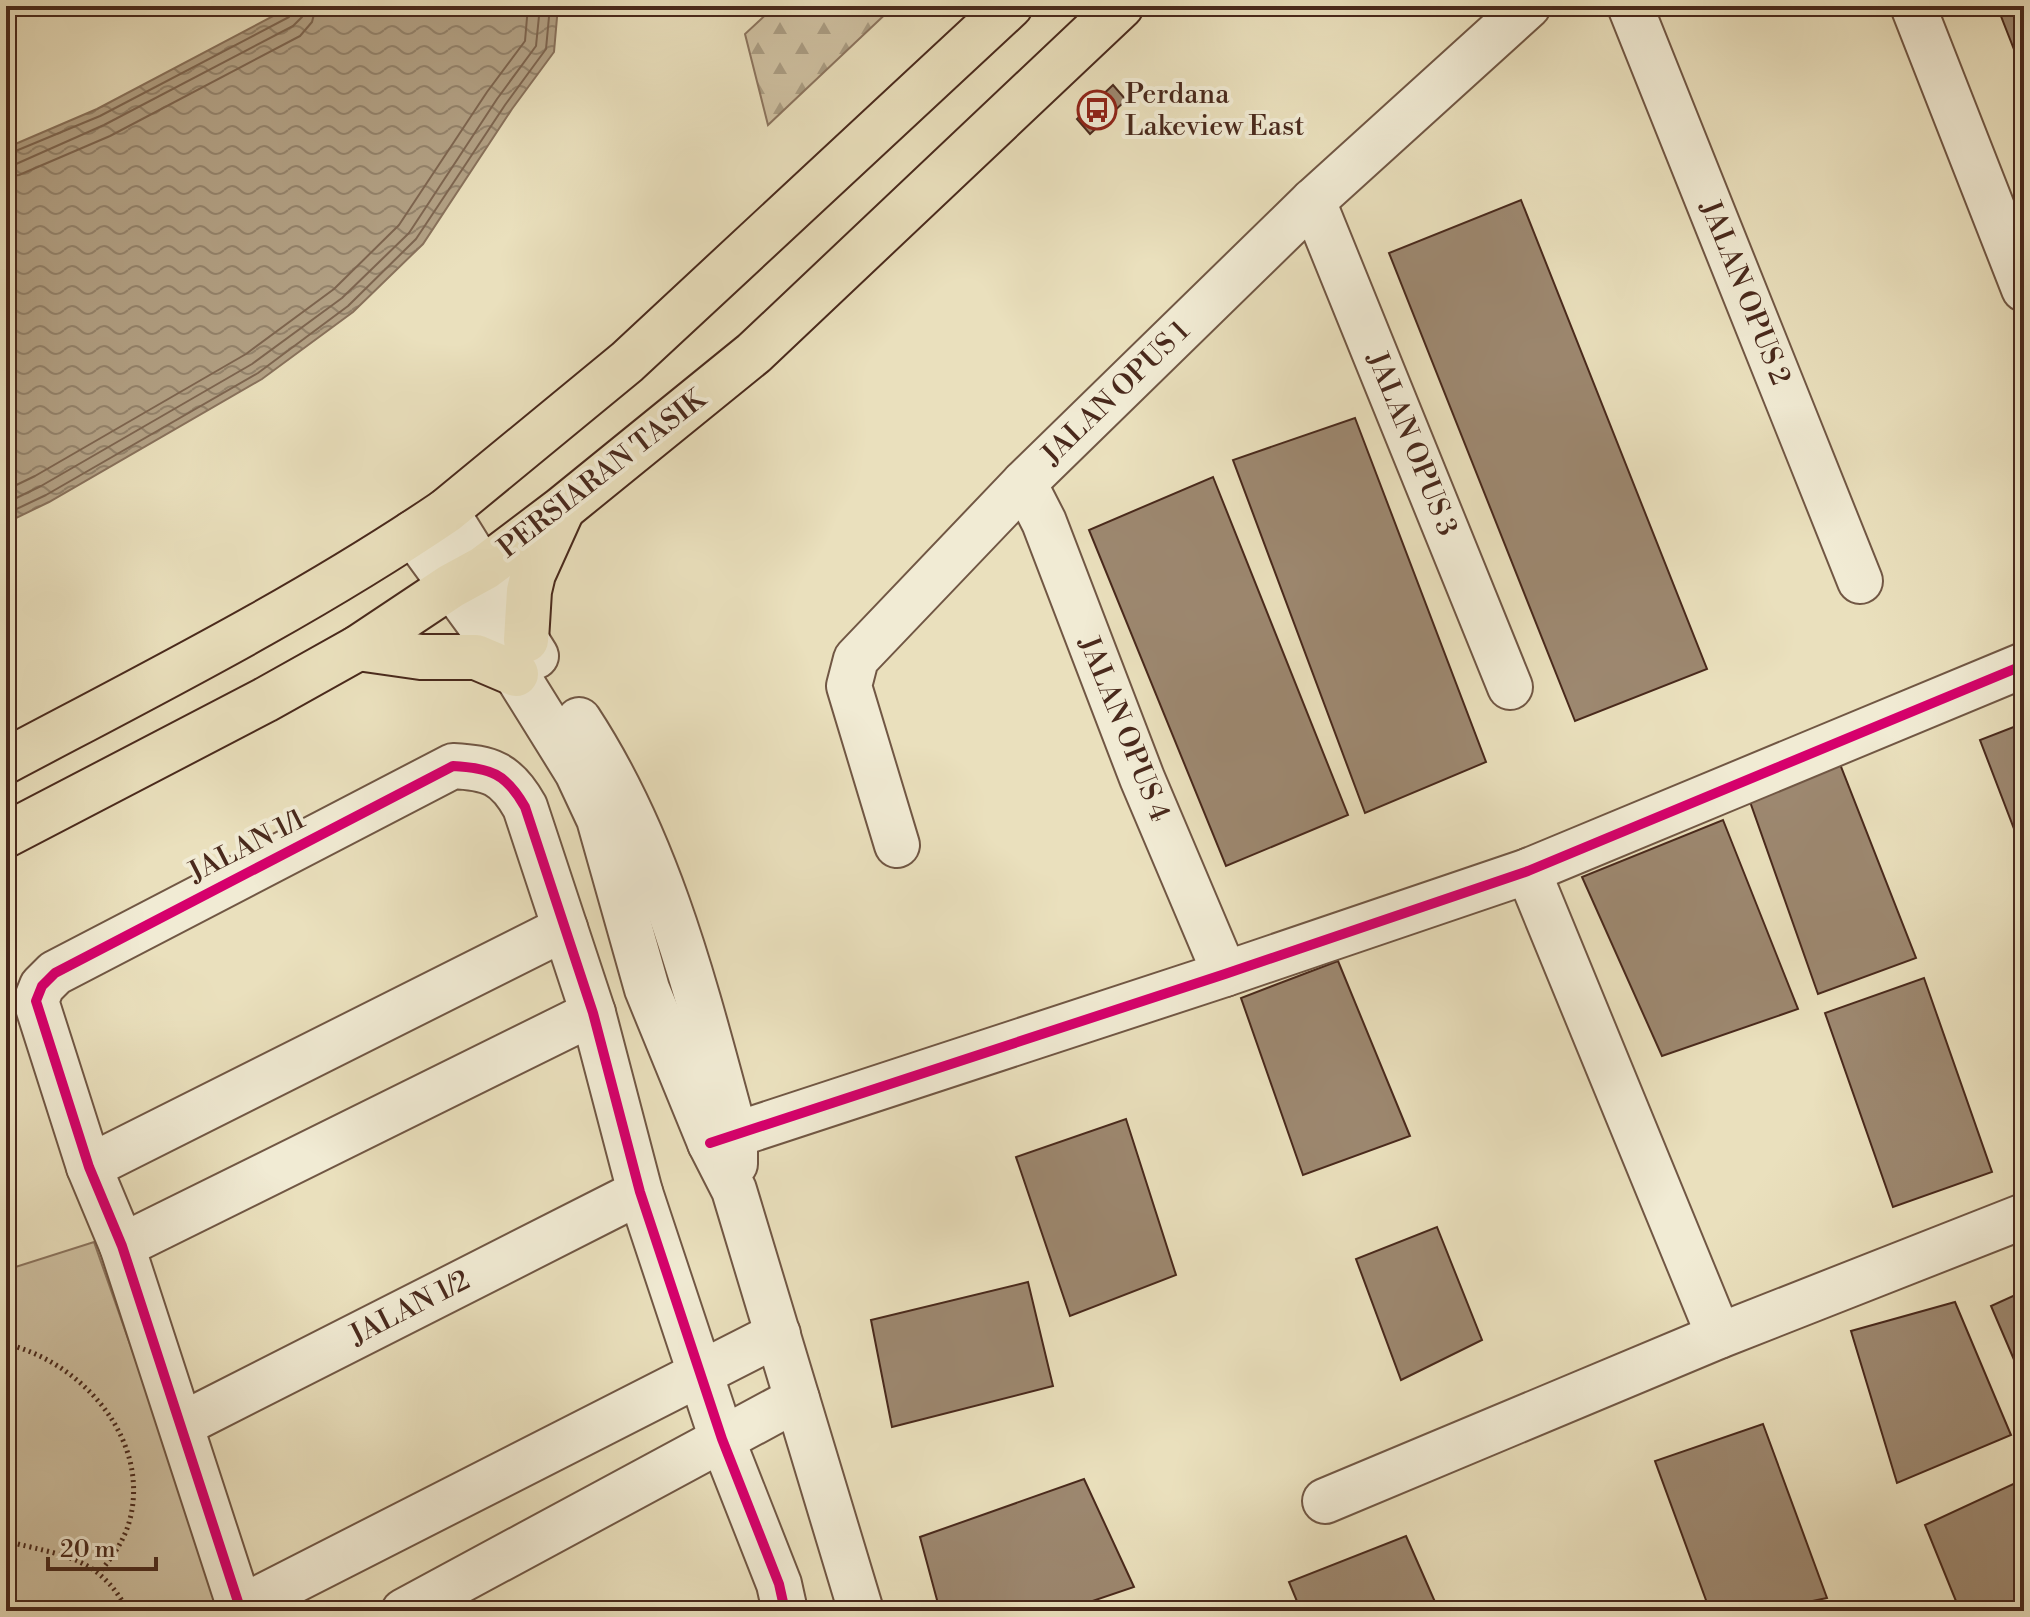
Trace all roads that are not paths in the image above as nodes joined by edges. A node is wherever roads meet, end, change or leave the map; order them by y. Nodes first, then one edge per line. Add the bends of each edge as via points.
1 (1010, 6) edge
2 (1121, 6) edge
3 (1528, 6) edge
4 (1630, 6) edge
5 (1913, 6) edge
6 (1313, 201) junction
7 (2024, 289) edge
8 (1024, 483) junction
9 (562, 509) junction
10 (430, 522) junction
11 (468, 577) junction
12 (1860, 581) dead end
13 (358, 648) junction
14 (521, 657) junction
15 (2024, 665) edge
16 (1510, 687) dead end
17 (6, 761) edge
18 (6, 835) edge
19 (897, 845) dead end
20 (1528, 871) junction
21 (565, 928) junction
22 (1225, 974) junction
23 (593, 1013) junction
24 (722, 1139) junction
25 (89, 1167) junction
26 (640, 1192) junction
27 (2024, 1216) edge
28 (122, 1246) junction
29 (778, 1334) junction
30 (1719, 1336) junction
31 (702, 1372) junction
32 (797, 1399) junction
33 (181, 1425) junction
34 (722, 1439) junction
35 (1325, 1501) dead end
36 (241, 1609) edge
37 (404, 1611) edge
38 (785, 1611) edge
39 (861, 1611) edge

1 - 10 main road via 627,362
2 - 9 main road, PERSIARAN TASIK via 754,353
3 - 6 street, JALAN OPUS 1
4 - 12 street, JALAN OPUS 2
5 - 7 street
6 - 8 street, JALAN OPUS 1
6 - 16 street, JALAN OPUS 3
8 - 19 street, JALAN OPUS 1 via 856,659 849,686
8 - 22 street, JALAN OPUS 4
9 - 11 main road, PERSIARAN TASIK
9 - 14 main road via 533,574
10 - 11 street
10 - 17 main road via 230,642
11 - 13 main road, PERSIARAN TASIK
11 - 14 street
13 - 14 main road via 421,657
13 - 18 main road, PERSIARAN TASIK
14 - 24 street via 591,765 637,823 676,923 690,1045
15 - 20 street
20 - 22 street
20 - 30 street
21 - 23 street
21 - 25 street
21 - 25 street, JALAN 1/1 via 515,789 485,768 453,766 55,973 42,986 36,1001 40,1018
22 - 24 street
23 - 26 street
23 - 28 street
24 - 29 street
25 - 28 street
26 - 31 street
26 - 33 street, JALAN 1/2
27 - 30 street
28 - 33 street
29 - 31 street
29 - 32 street
30 - 35 street
31 - 34 street
31 - 36 street
32 - 34 street
32 - 39 street
33 - 36 street
34 - 37 street
34 - 38 street

